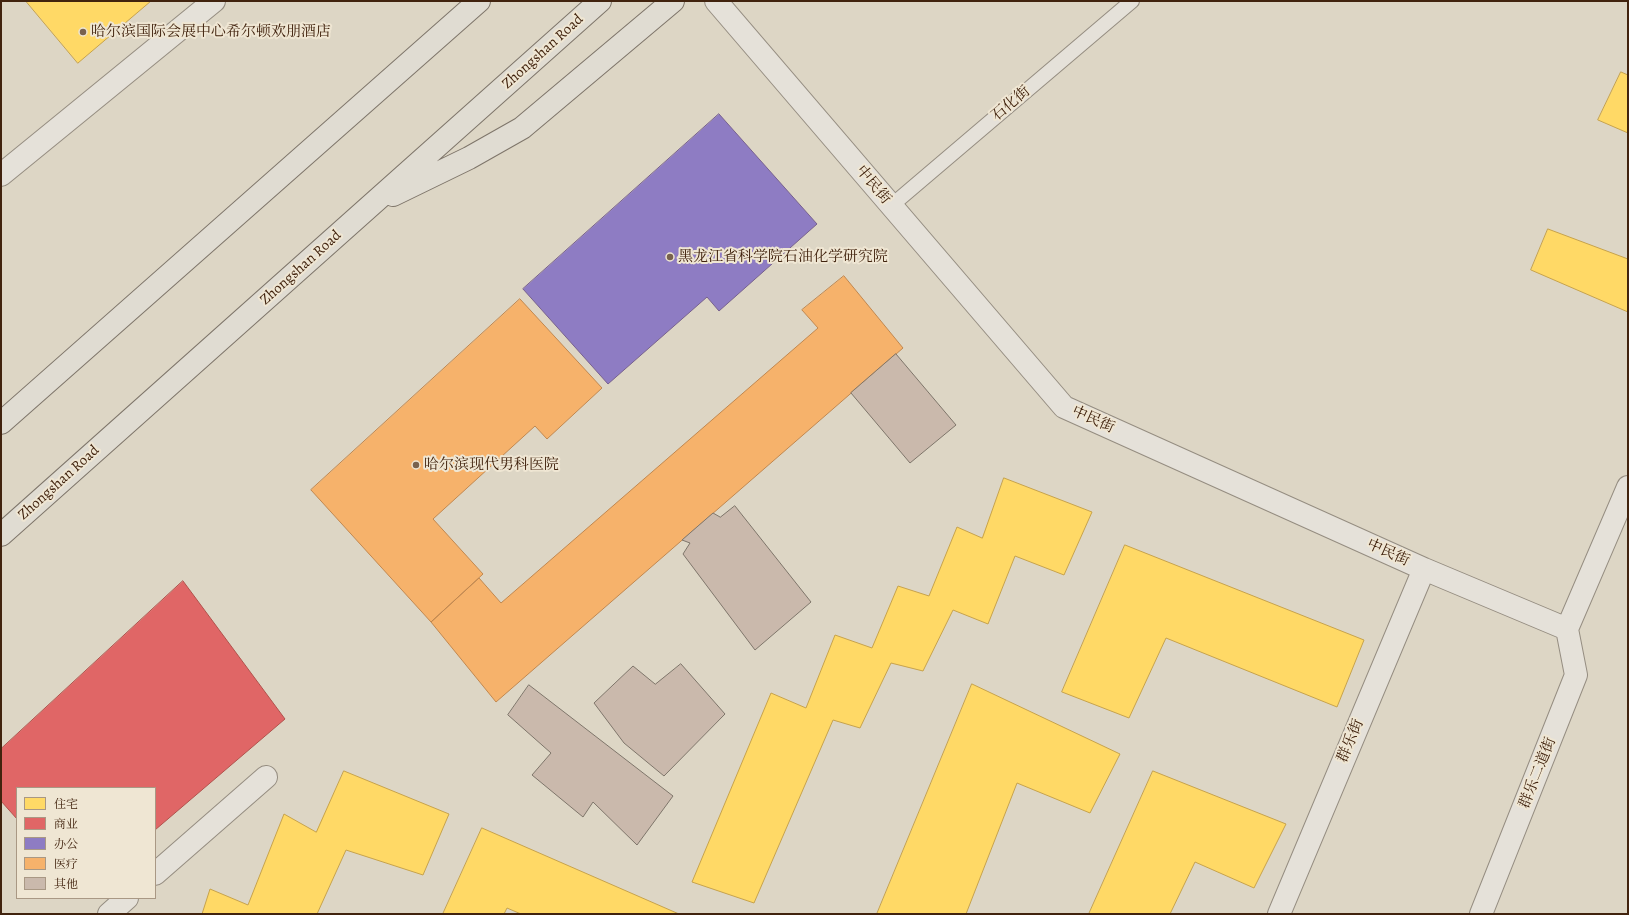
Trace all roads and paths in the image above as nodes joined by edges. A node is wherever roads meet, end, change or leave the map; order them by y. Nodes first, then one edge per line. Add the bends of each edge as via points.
1 (214, 1) edge
2 (479, 1) edge
3 (600, 1) edge
4 (673, 1) edge
5 (716, 1) edge
6 (1132, 1) edge
7 (1, 176) edge
8 (891, 206) junction
9 (368, 207) junction
10 (1, 423) edge
11 (1628, 487) edge
12 (1, 535) edge
13 (1424, 569) junction
14 (1567, 629) junction
15 (266, 777) dead end
16 (156, 873) edge
17 (126, 899) edge
18 (109, 914) edge
19 (1279, 914) edge
20 (1481, 914) edge

1 - 7 street
2 - 10 main road
3 - 9 main road, Zhongshan Road
4 - 9 main road via 522,128 469,158
5 - 8 street, 中民街
6 - 8 lane, 石化街
8 - 13 street, 中民街 via 1064,407
9 - 12 main road, Zhongshan Road
11 - 14 street
13 - 14 street, 中民街
13 - 19 street, 群乐街
14 - 20 street, 群乐二道街 via 1576,675
15 - 16 street
17 - 18 street

